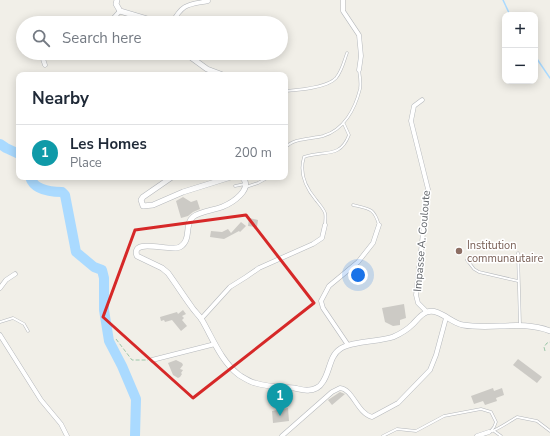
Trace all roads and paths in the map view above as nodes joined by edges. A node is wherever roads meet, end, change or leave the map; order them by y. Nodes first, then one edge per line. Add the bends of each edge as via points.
1 (117, 0) edge
2 (343, 0) edge
3 (208, 1) edge
4 (120, 11) junction
5 (115, 16) edge
6 (137, 16) edge
7 (176, 16) edge
8 (347, 53) dead end
9 (43, 60) edge
10 (195, 60) edge
11 (45, 65) dead end
12 (360, 70) joint
13 (215, 72) edge
14 (288, 90) edge
15 (422, 100) dead end
16 (344, 124) junction
17 (288, 145) edge
18 (168, 180) edge
19 (221, 180) edge
20 (245, 180) edge
21 (264, 180) edge
22 (235, 186) dead end
23 (246, 188) junction
24 (353, 205) dead end
25 (325, 225) joint
26 (379, 225) joint
27 (518, 253) dead end
28 (467, 260) dead end
29 (15, 274) dead end
30 (518, 281) junction
31 (0, 288) edge
32 (427, 312) junction
33 (201, 318) junction
34 (446, 318) junction
35 (0, 322) edge
36 (520, 326) junction
37 (28, 331) dead end
38 (550, 331) edge
39 (0, 335) edge
40 (116, 339) dead end
41 (550, 342) edge
42 (215, 344) junction
43 (348, 345) junction
44 (545, 351) dead end
45 (152, 360) joint
46 (494, 431) junction
47 (550, 431) edge
48 (489, 432) junction
49 (67, 436) edge
50 (282, 436) edge
51 (383, 436) edge
52 (477, 436) edge
53 (501, 436) edge

1 - 4 street via 116,4
2 - 12 street via 343,11 359,35
3 - 7 street via 187,5 181,8
4 - 5 street
4 - 6 street
8 - 14 lane via 342,68 330,82
9 - 11 street
10 - 13 street
12 - 16 lane via 360,88
15 - 32 street, Impasse A. Couloute via 414,106 411,121 428,189 416,295 418,303
16 - 17 lane via 324,135
16 - 25 lane via 349,135 339,151 311,154 304,157 302,163 304,181 325,212
18 - 19 street via 143,197 143,206 153,205
20 - 23 street
21 - 23 lane
22 - 23 lane
23 - 33 street via 223,207 193,216 188,237 180,247 170,249 142,245 136,251 137,256 168,273
24 - 26 lane via 367,208 376,214
25 - 33 street via 322,238 259,268 230,287
26 - 43 street via 373,243 358,262 329,286 321,301
27 - 30 lane
28 - 30 lane via 479,272
29 - 31 street
30 - 36 lane
32 - 34 street
32 - 43 street via 403,333 378,341
33 - 42 street
34 - 36 street via 463,325
34 - 50 street via 432,367 398,403 372,417 363,412 346,390 340,388 332,392
35 - 37 lane via 13,318 24,324
36 - 38 street via 540,327
39 - 49 street
40 - 45 path via 132,360
41 - 44 path via 544,347
42 - 43 street via 233,369 254,383 309,390 321,385 336,351
42 - 45 street
46 - 47 lane via 517,417 537,421
46 - 48 lane
46 - 53 lane
48 - 51 lane via 496,422 491,412 481,409 444,416 416,431 396,429
48 - 52 street

